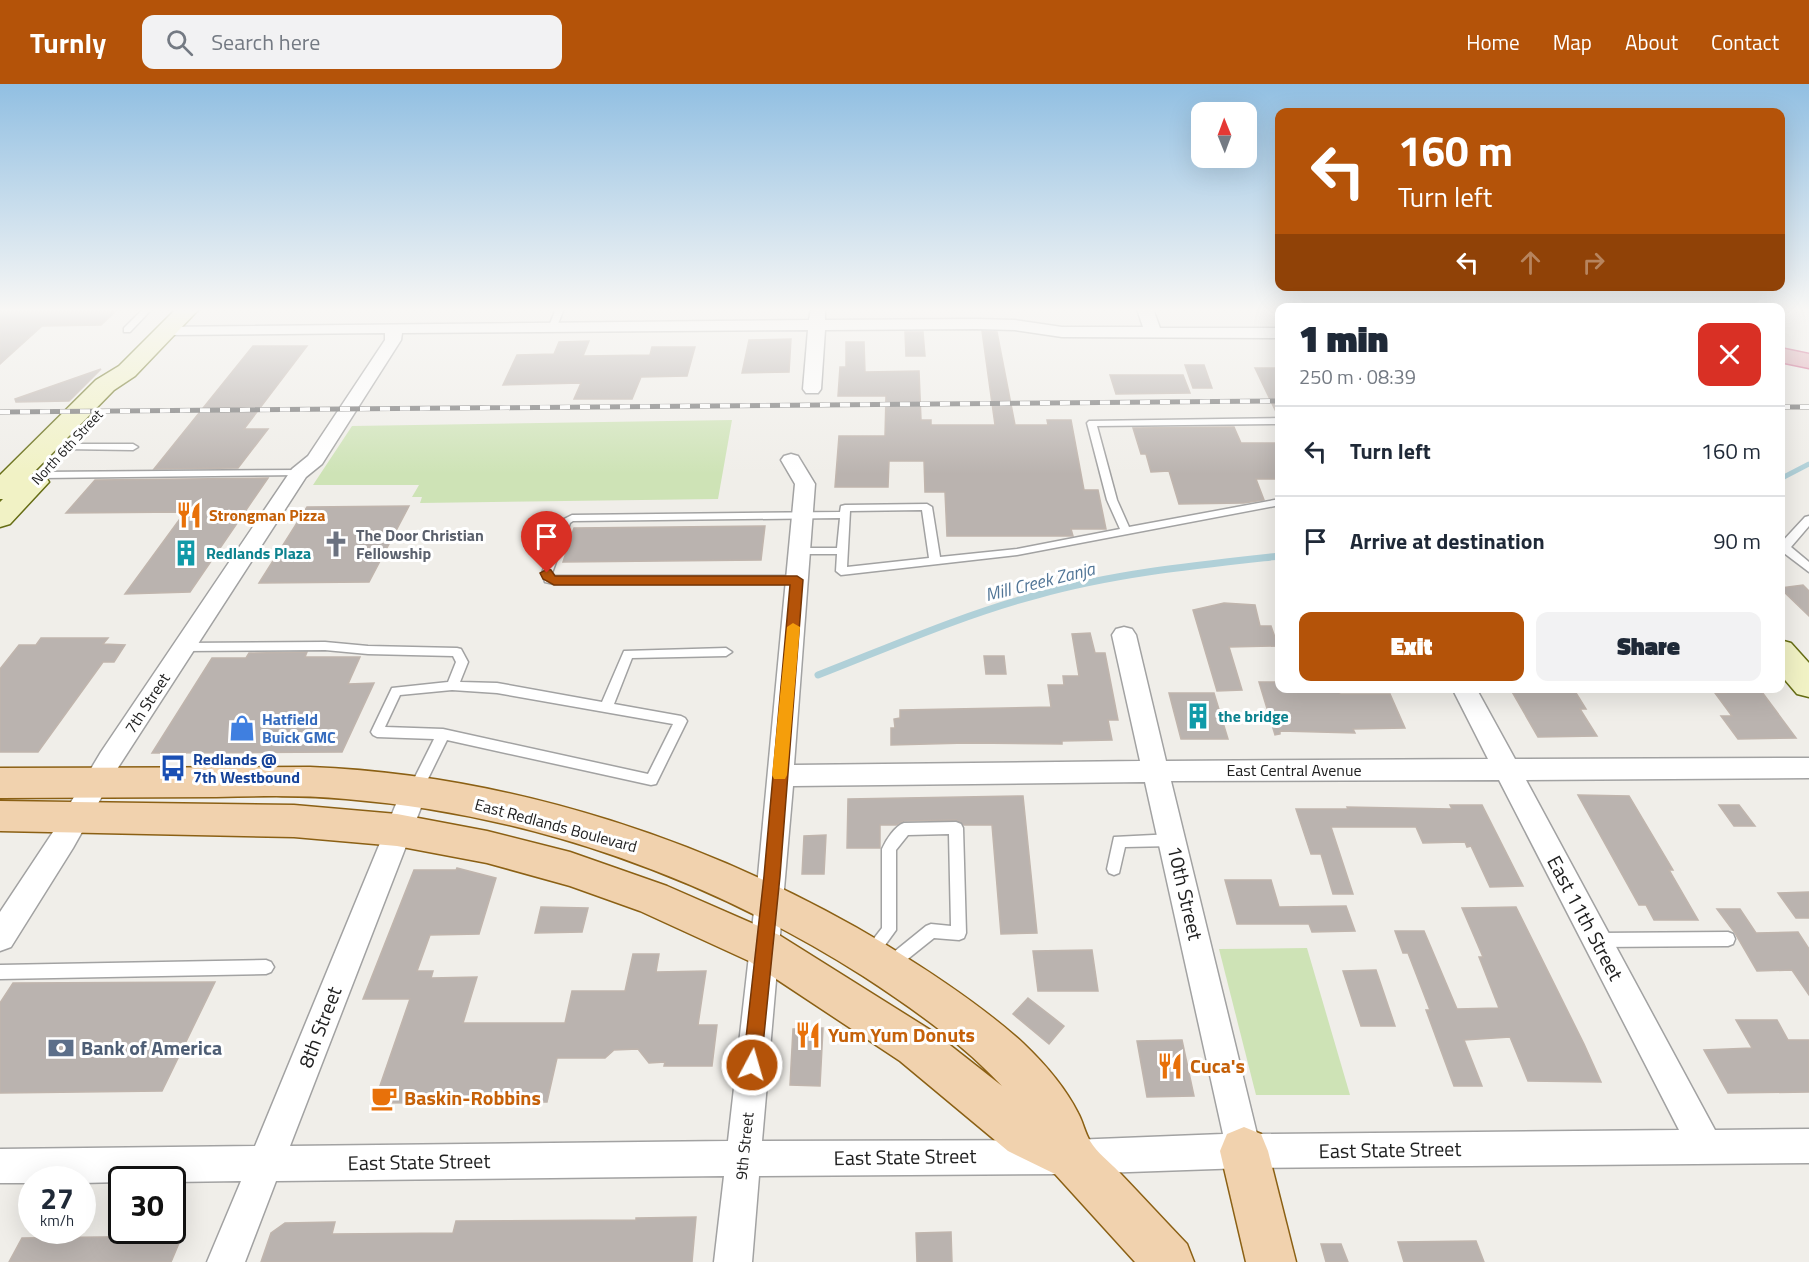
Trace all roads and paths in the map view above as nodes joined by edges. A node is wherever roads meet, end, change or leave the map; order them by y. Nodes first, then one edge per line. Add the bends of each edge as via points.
1 (134, 364) edge
2 (377, 364) edge
3 (814, 364) edge
4 (127, 371) junction
5 (812, 389) dead end
6 (1275, 421) edge
7 (67, 447) junction
8 (133, 447) dead end
9 (791, 460) dead end
10 (298, 473) junction
11 (41, 475) junction
12 (0, 491) edge
13 (1275, 503) edge
14 (845, 515) junction
15 (802, 516) junction
16 (0, 518) edge
17 (1809, 519) edge
18 (1126, 531) junction
19 (1785, 545) edge
20 (1785, 549) edge
21 (800, 551) junction
22 (843, 551) junction
23 (935, 562) junction
24 (1809, 568) edge
25 (797, 580) junction
26 (1124, 635) dead end
27 (183, 647) junction
28 (726, 652) dead end
29 (1785, 657) edge
30 (1809, 685) edge
31 (452, 686) junction
32 (1467, 693) edge
33 (606, 708) junction
34 (443, 734) junction
35 (1809, 768) edge
36 (1507, 769) junction
37 (1157, 771) junction
38 (779, 776) junction
39 (0, 783) edge
40 (97, 783) junction
41 (414, 792) junction
42 (0, 816) edge
43 (78, 816) junction
44 (397, 830) junction
45 (1173, 840) junction
46 (1114, 869) dead end
47 (769, 902) junction
48 (0, 937) edge
49 (1728, 939) dead end
50 (1598, 940) junction
51 (765, 948) junction
52 (877, 962) junction
53 (266, 967) dead end
54 (0, 972) edge
55 (1809, 1146) edge
56 (1706, 1147) junction
57 (1244, 1152) junction
58 (1072, 1157) junction
59 (742, 1158) junction
60 (267, 1163) junction
61 (0, 1166) edge
62 (226, 1262) edge
63 (733, 1262) edge
64 (1169, 1262) edge
65 (1271, 1262) edge

1 - 4 main road, North 6th Street
2 - 10 street, 7th Street via 315,460
3 - 5 street
4 - 7 main road, North 6th Street via 125,384
4 - 12 main road, North 6th Street via 105,385
6 - 18 lane via 1092,423 1112,500
7 - 8 lane
7 - 11 main road, North 6th Street
9 - 15 street, 9th Street via 805,484
10 - 11 lane
10 - 27 street, 7th Street
11 - 16 main road, North 6th Street
13 - 18 lane
14 - 15 lane
14 - 22 lane
14 - 23 lane via 845,508 927,507
15 - 21 street, 9th Street
15 - 25 lane via 572,518 565,522 547,573 554,580
17 - 19 lane
18 - 23 lane via 1017,552
20 - 24 lane
21 - 22 lane
21 - 25 street, 9th Street
22 - 23 lane via 842,571
25 - 38 street, 9th Street
26 - 37 street, 10th Street
27 - 31 lane via 325,646 458,652 462,662
27 - 40 street, 7th Street
28 - 33 lane via 628,654
29 - 30 main road
31 - 33 lane via 497,688
31 - 34 lane via 396,691 377,732
32 - 36 street, East 11th Street
33 - 34 lane via 681,721 651,780
34 - 41 lane
35 - 36 street, East Central Avenue
36 - 37 street, East Central Avenue
36 - 50 street, East 11th Street
37 - 38 street, East Central Avenue
37 - 45 street, 10th Street
38 - 47 street, 9th Street
39 - 40 main road, East Redlands Boulevard
40 - 41 main road, East Redlands Boulevard via 285,782
40 - 43 street, 7th Street
41 - 44 street, 8th Street
41 - 47 main road, East Redlands Boulevard via 505,809 635,845
42 - 43 main road, East Redlands Boulevard
43 - 44 main road, East Redlands Boulevard via 294,820
43 - 48 street, 7th Street
44 - 51 main road, East Redlands Boulevard via 487,847 570,869 653,898
44 - 60 street, 8th Street
45 - 46 lane via 1119,841
45 - 57 street, 10th Street
47 - 51 street, 9th Street
47 - 52 main road, East Redlands Boulevard via 849,943
49 - 50 lane
50 - 56 street, East 11th Street
51 - 58 main road, East Redlands Boulevard via 916,1046 1025,1134
51 - 59 street, 9th Street
52 - 52 lane via 931,932 960,933 956,828 904,829 889,849 889,930
52 - 58 main road, East Redlands Boulevard via 936,1001 1015,1065 1060,1126
53 - 54 lane
55 - 56 street, East State Street
56 - 57 street, East State Street
57 - 58 street, East State Street
57 - 65 main road
58 - 59 street, East State Street
58 - 64 main road, East Redlands Boulevard
59 - 60 street, East State Street
59 - 63 street, 9th Street
60 - 61 street, East State Street
60 - 62 street, 8th Street

